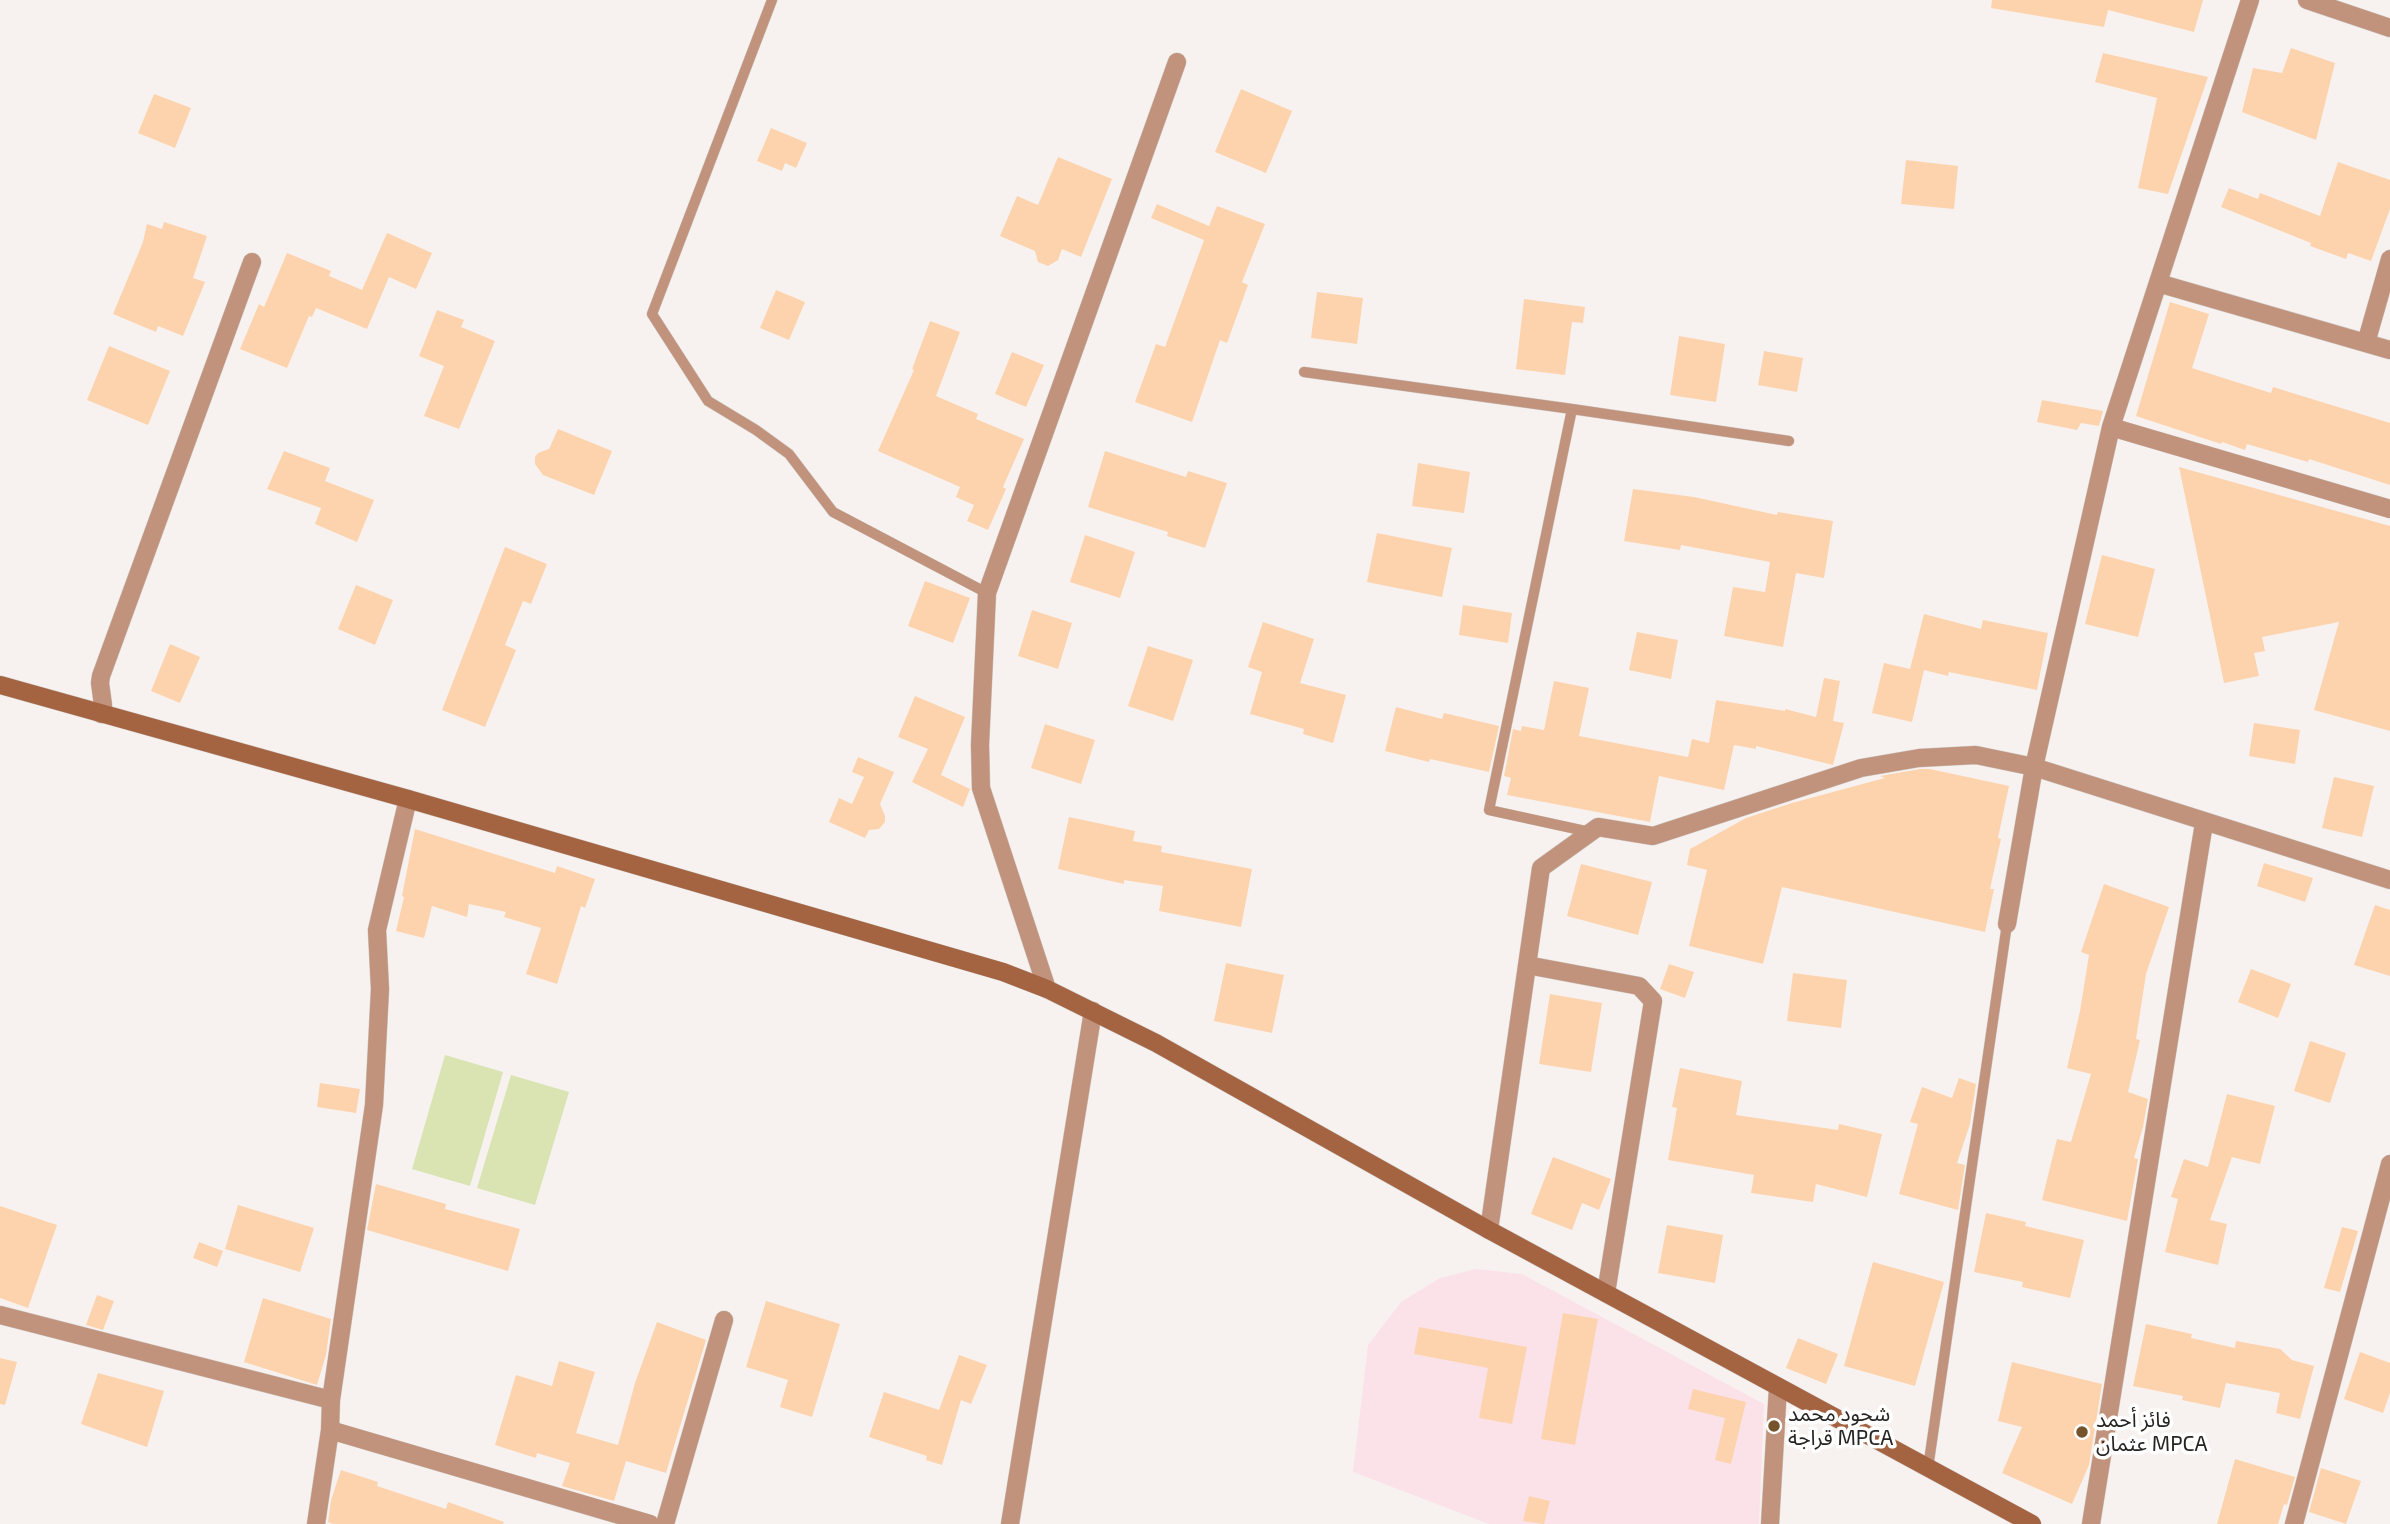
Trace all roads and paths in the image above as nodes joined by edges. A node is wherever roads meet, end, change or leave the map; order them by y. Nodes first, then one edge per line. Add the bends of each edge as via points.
1 (772, 0) edge
2 (2250, 0) edge
3 (2307, 0) edge
4 (2390, 29) edge
5 (1177, 62) dead end
6 (2390, 259) edge
7 (252, 262) dead end
8 (2158, 283) junction
9 (2366, 343) junction
10 (2390, 350) edge
11 (1304, 372) dead end
12 (1572, 409) junction
13 (2111, 427) junction
14 (1789, 441) dead end
15 (2390, 509) edge
16 (987, 593) junction
17 (0, 685) edge
18 (101, 714) junction
19 (2034, 767) junction
20 (408, 799) junction
21 (2204, 823) junction
22 (1591, 832) junction
23 (2390, 880) edge
24 (2007, 924) joint
25 (1527, 965) junction
26 (1047, 989) junction
27 (1093, 1011) junction
28 (2390, 1164) edge
29 (1489, 1230) junction
30 (1606, 1293) junction
31 (0, 1315) edge
32 (724, 1320) dead end
33 (1779, 1387) junction
34 (331, 1400) junction
35 (330, 1430) junction
36 (1928, 1468) junction
37 (316, 1524) edge
38 (650, 1524) edge
39 (665, 1524) edge
40 (1010, 1524) edge
41 (1770, 1524) edge
42 (2032, 1524) edge
43 (2091, 1524) edge
44 (2294, 1524) edge

1 - 16 lane via 652,314 708,401 789,454 833,512
2 - 8 street
3 - 4 street
5 - 16 street
6 - 9 street
7 - 18 street via 101,676
8 - 9 street
8 - 13 street
9 - 10 street
11 - 12 lane
12 - 14 lane
12 - 22 lane via 1489,810
13 - 15 street
13 - 19 street
16 - 26 street via 981,788
17 - 18 street
18 - 20 street
19 - 21 street
19 - 22 street via 1976,755 1919,758 1861,768 1653,836 1598,827
19 - 24 street
20 - 26 street via 1003,972
20 - 34 street via 377,930 380,989 374,1105
21 - 23 street
21 - 43 street
22 - 25 street via 1541,868
24 - 36 lane
25 - 29 street
25 - 30 street via 1639,986 1653,1001
26 - 27 street
27 - 29 street
27 - 40 street
28 - 44 street
29 - 30 street
30 - 33 street
31 - 34 street
32 - 39 street
33 - 36 street
33 - 41 street
34 - 35 street
35 - 37 street
35 - 38 street
36 - 42 street

